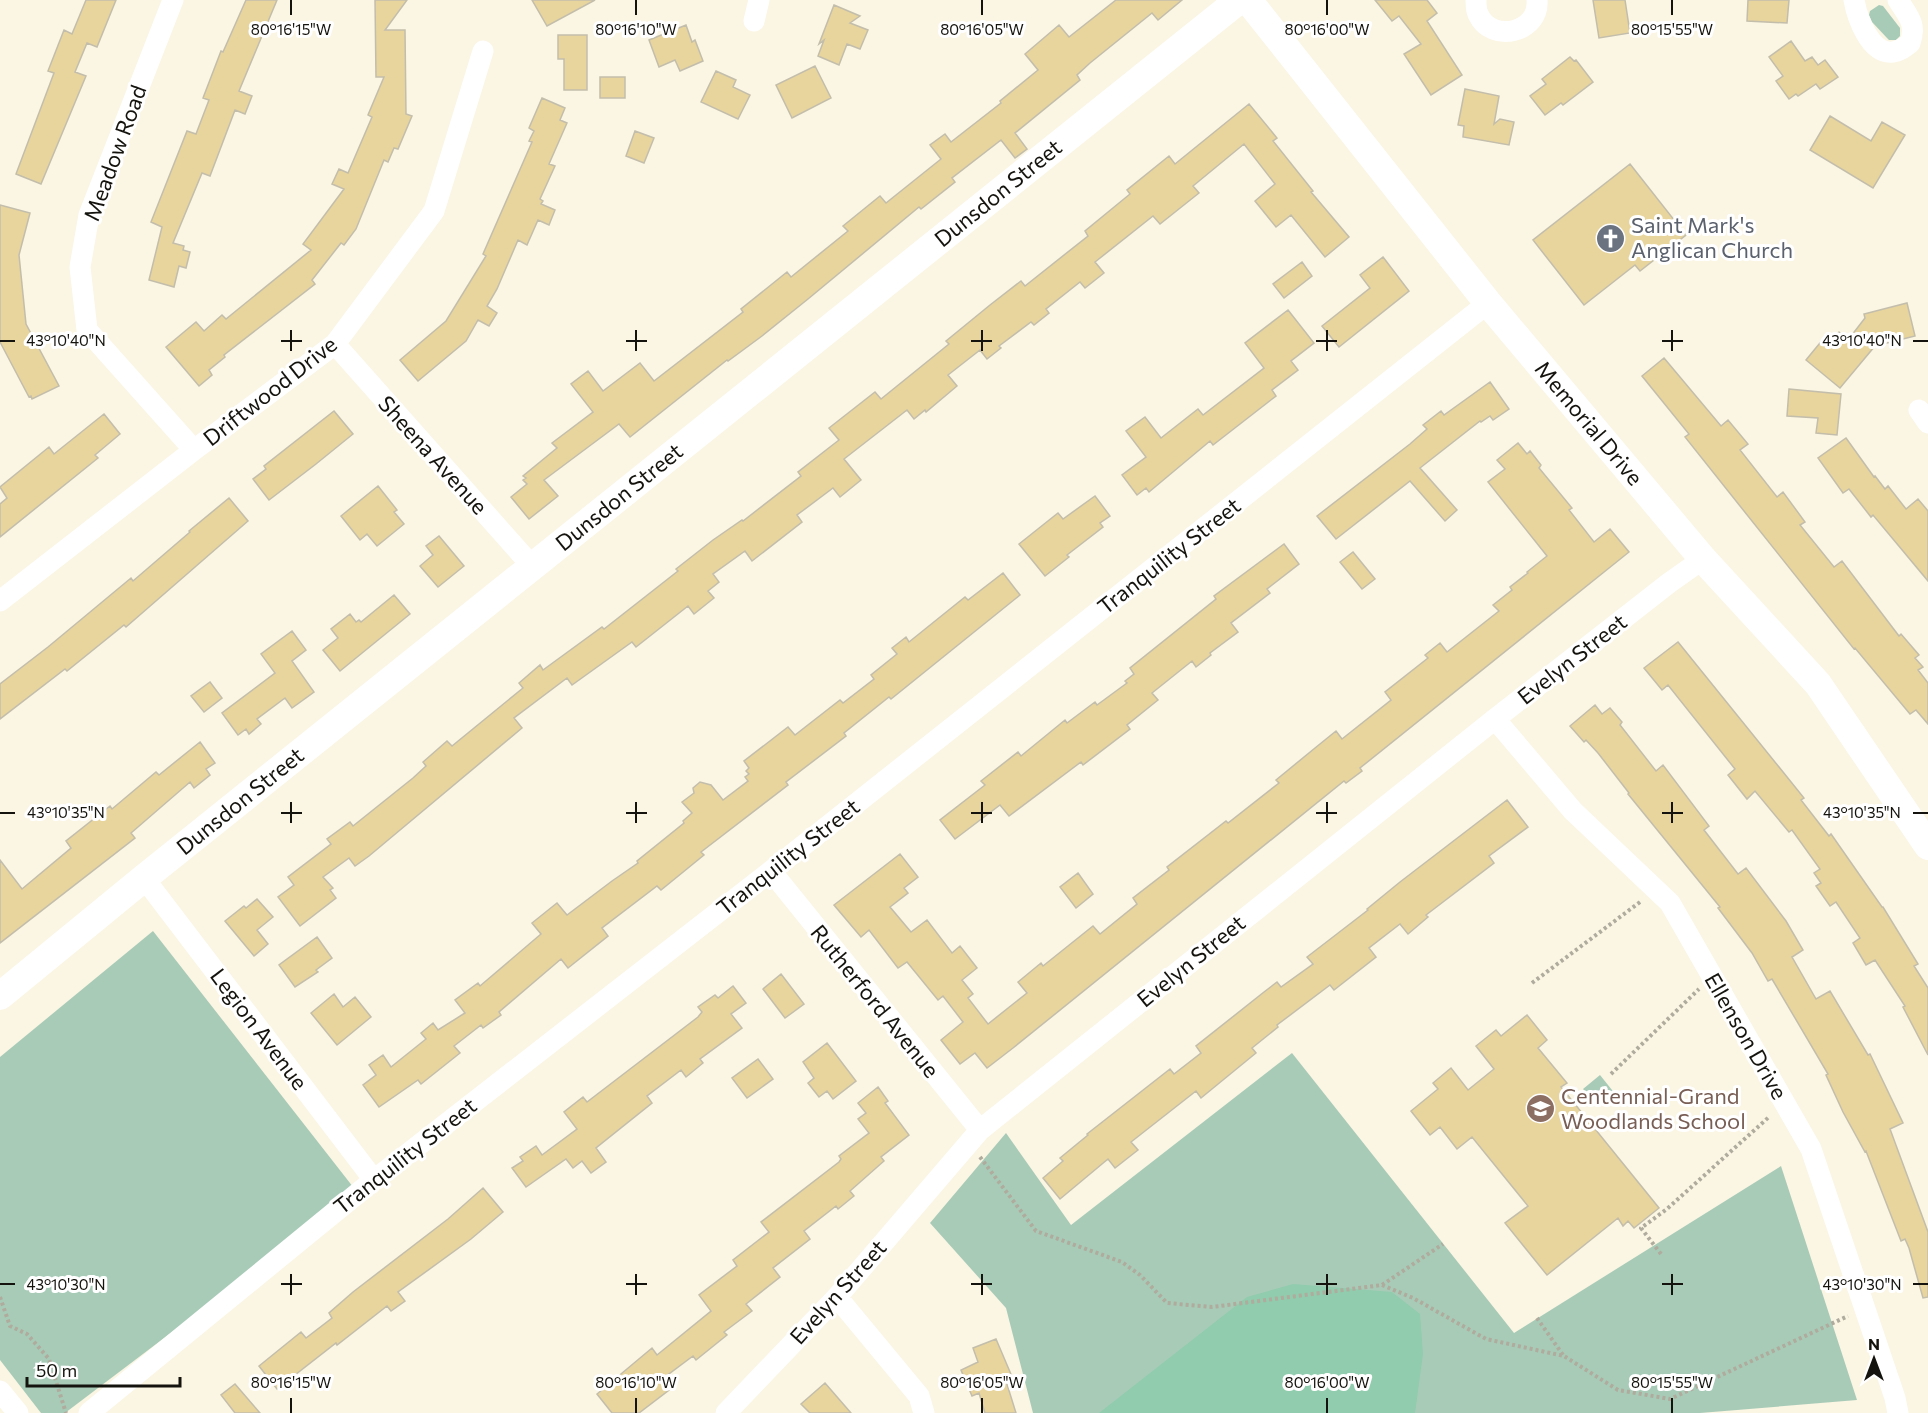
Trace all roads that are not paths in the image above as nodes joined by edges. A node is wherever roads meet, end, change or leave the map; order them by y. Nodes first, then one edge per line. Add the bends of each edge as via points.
1 (173, 0) edge
2 (759, 0) edge
3 (1239, 0) edge
4 (1248, 0) edge
5 (1476, 0) edge
6 (1537, 0) edge
7 (1854, 0) edge
8 (1898, 0) edge
9 (754, 21) dead end
10 (483, 51) dead end
11 (1488, 303) junction
12 (335, 344) junction
13 (194, 450) junction
14 (1703, 559) junction
15 (532, 566) junction
16 (0, 601) edge
17 (1495, 719) junction
18 (1928, 845) edge
19 (771, 871) junction
20 (144, 878) junction
21 (0, 996) edge
22 (974, 1136) junction
23 (374, 1180) junction
24 (837, 1297) junction
25 (0, 1391) edge
26 (18, 1413) edge
27 (89, 1413) edge
28 (726, 1413) edge
29 (924, 1413) edge
30 (1898, 1413) edge

1 - 13 street, Meadow Road via 89,215 80,267 87,330
2 - 9 street
3 - 15 main road, Dunsdon Street
4 - 11 main road, Memorial Drive
5 - 6 street via 1478,14 1498,32 1524,27 1533,17
7 - 8 street via 1856,13 1874,44 1893,52 1910,43 1914,33
10 - 12 street, Driftwood Drive via 434,211
11 - 14 main road, Memorial Drive
11 - 19 street, Tranquility Street
12 - 13 street, Driftwood Drive
12 - 15 street, Sheena Avenue
13 - 16 street, Driftwood Drive
14 - 17 street, Evelyn Street
14 - 18 main road, Memorial Drive via 1818,684
15 - 20 main road, Dunsdon Street
17 - 22 street, Evelyn Street
17 - 30 street, Ellenson Drive via 1573,811 1670,903 1811,1149
19 - 22 street, Rutherford Avenue
19 - 23 street, Tranquility Street
20 - 21 main road, Dunsdon Street
20 - 23 street, Legion Avenue
22 - 24 street, Evelyn Street
23 - 27 street, Tranquility Street
24 - 28 street, Evelyn Street
24 - 29 street via 919,1396
25 - 26 street

